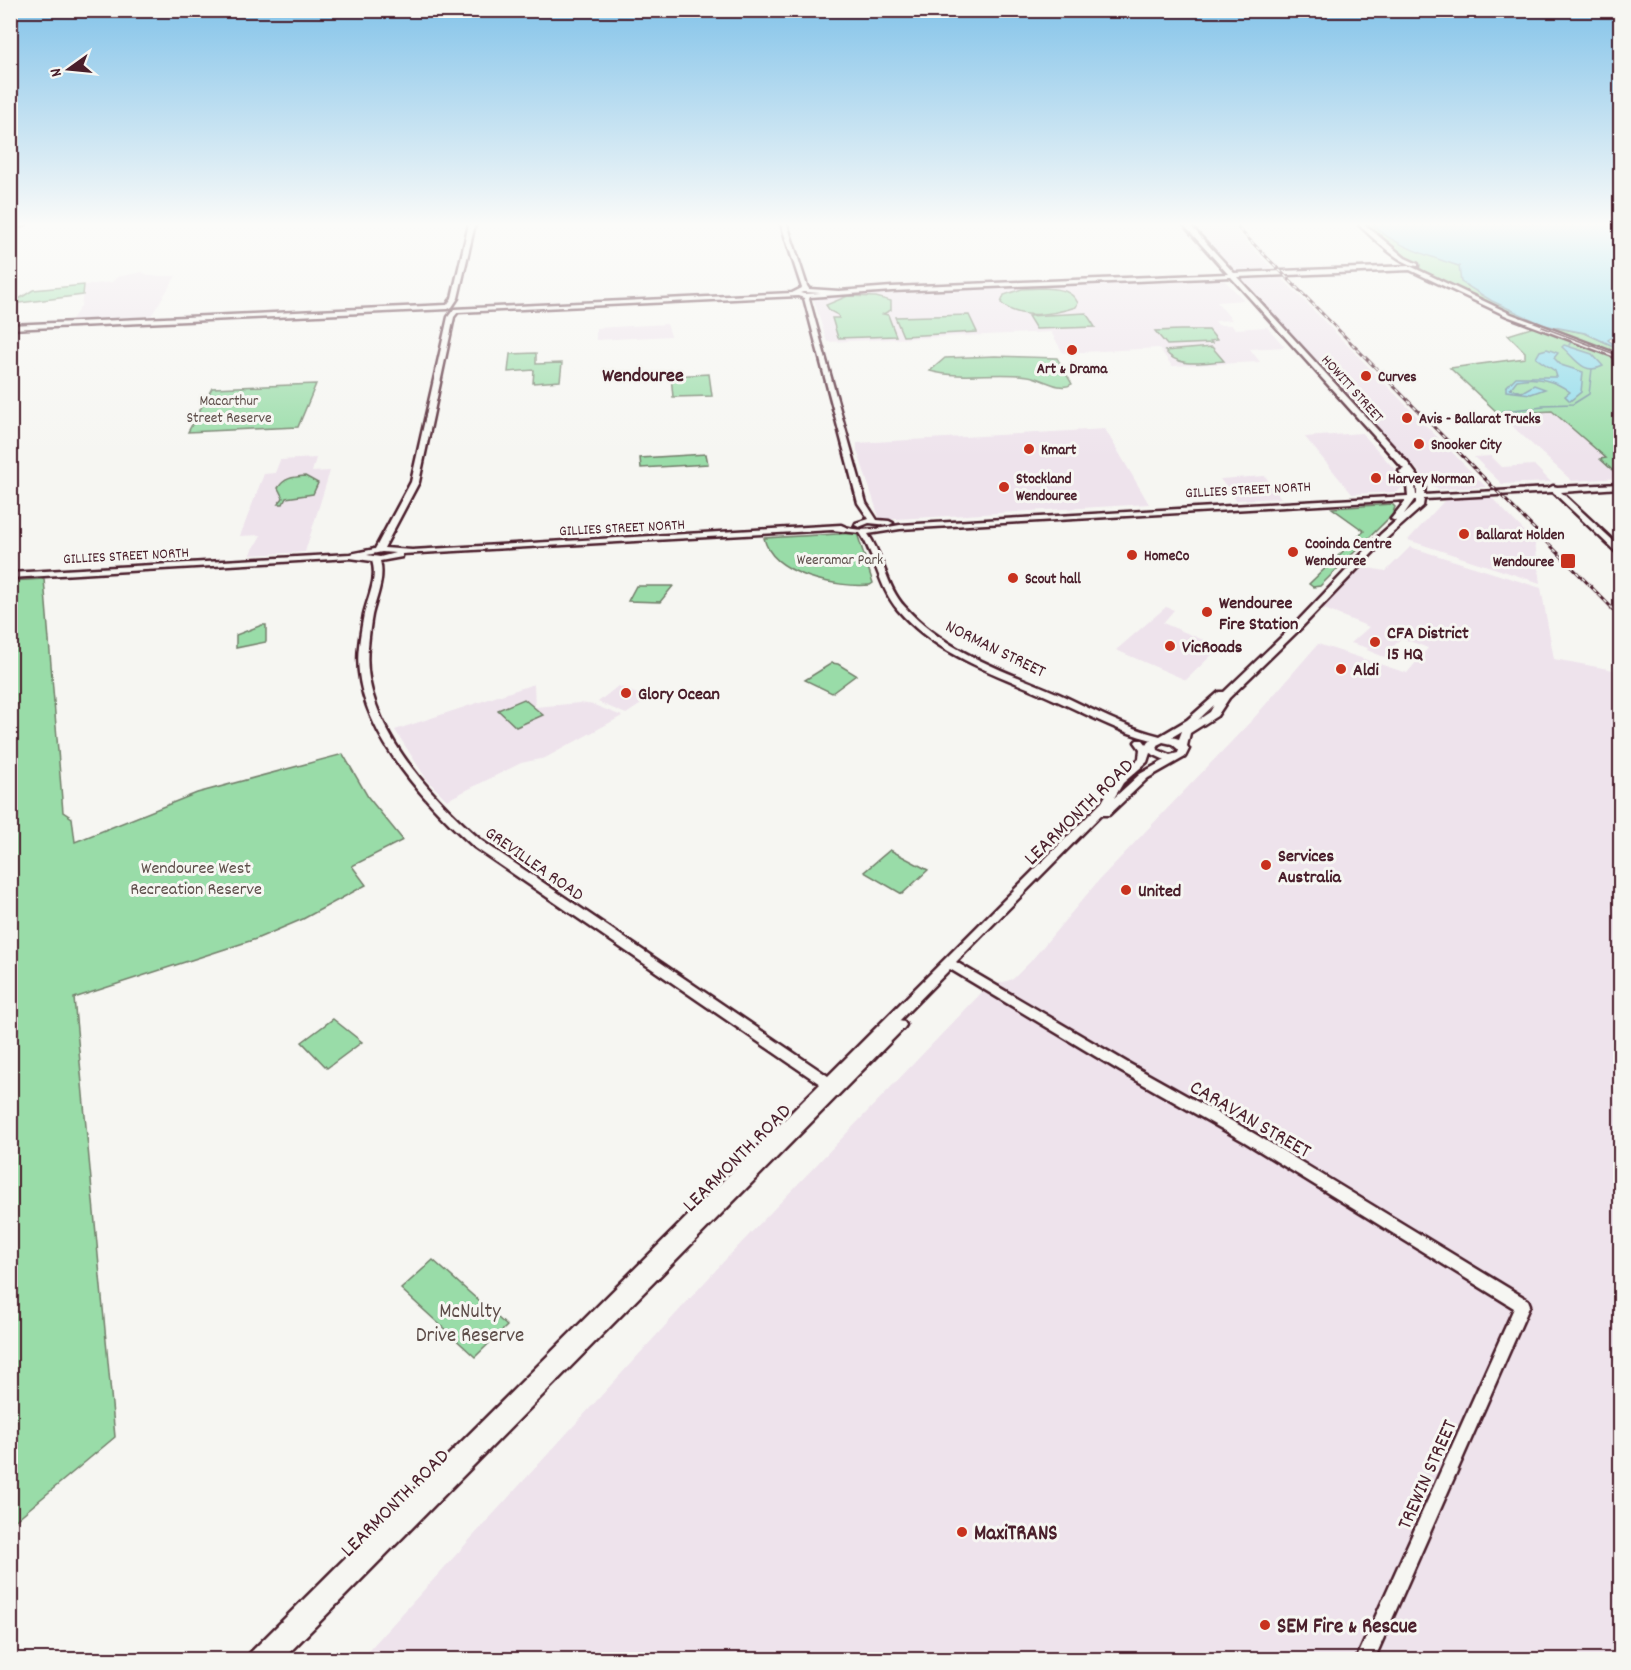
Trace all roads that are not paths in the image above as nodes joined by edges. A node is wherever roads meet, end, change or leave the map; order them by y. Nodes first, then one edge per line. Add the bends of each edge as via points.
1 (454, 302) edge
2 (593, 302) edge
3 (800, 302) edge
4 (807, 302) edge
5 (1254, 302) edge
6 (1484, 302) edge
7 (453, 309) junction
8 (10, 327) edge
9 (1620, 357) edge
10 (846, 447) junction
11 (1620, 483) edge
12 (1555, 487) junction
13 (1414, 490) junction
14 (1444, 494) junction
15 (1394, 497) junction
16 (1421, 498) junction
17 (1403, 511) junction
18 (861, 527) junction
19 (876, 527) junction
20 (874, 550) junction
21 (1620, 551) edge
22 (381, 554) junction
23 (1359, 560) junction
24 (10, 576) edge
25 (1317, 603) junction
26 (1108, 720) junction
27 (1161, 739) junction
28 (1140, 742) junction
29 (1182, 746) junction
30 (1154, 752) junction
31 (1175, 759) junction
32 (1116, 788) junction
33 (953, 966) junction
34 (834, 1086) junction
35 (1523, 1305) joint
36 (331, 1590) junction
37 (255, 1659) edge
38 (269, 1659) edge
39 (1365, 1659) edge

1 - 7 main road
2 - 7 main road
3 - 10 main road, NORMAN STREET
4 - 10 main road, NORMAN STREET
5 - 13 main road, HOWITT STREET via 1389,451
6 - 9 main road
7 - 8 main road
7 - 22 main road via 415,482 385,538
10 - 18 main road, NORMAN STREET
10 - 19 main road, NORMAN STREET via 862,503
11 - 12 main road
12 - 14 main road
12 - 21 main road
13 - 14 main road
13 - 15 main road, GILLIES STREET NORTH
13 - 16 main road, GILLIES STREET NORTH
13 - 16 main road, HOWITT STREET
13 - 17 main road
14 - 16 main road
15 - 17 main road
15 - 19 main road, GILLIES STREET NORTH
16 - 23 main road
17 - 23 main road
18 - 19 main road, GILLIES STREET NORTH
18 - 20 main road, NORMAN STREET
18 - 22 main road, GILLIES STREET NORTH
19 - 20 main road, NORMAN STREET
20 - 26 main road, NORMAN STREET via 892,597 928,632 962,653
22 - 24 main road, GILLIES STREET NORTH
22 - 34 main road, GREVILLEA ROAD via 368,613 364,676 392,745 411,777 466,834 516,871
23 - 25 main road
25 - 27 main road via 1190,723
25 - 29 main road via 1225,696 1214,714 1186,732
26 - 27 main road, NORMAN STREET
26 - 28 main road, NORMAN STREET
27 - 29 main road, NORMAN STREET
27 - 30 main road, LEARMONTH ROAD via 1152,744
28 - 30 main road, NORMAN STREET
28 - 32 main road, LEARMONTH ROAD via 1145,749 1144,760
29 - 31 main road via 1184,753
30 - 31 main road, NORMAN STREET
30 - 32 main road, LEARMONTH ROAD via 1145,769
31 - 33 main road, LEARMONTH ROAD via 1144,776 1124,794
32 - 33 main road, LEARMONTH ROAD
33 - 34 main road, LEARMONTH ROAD
33 - 35 main road, CARAVAN STREET via 1250,1138
34 - 36 main road, LEARMONTH ROAD
35 - 39 main road, TREWIN STREET
36 - 37 main road, LEARMONTH ROAD
36 - 38 main road, LEARMONTH ROAD

